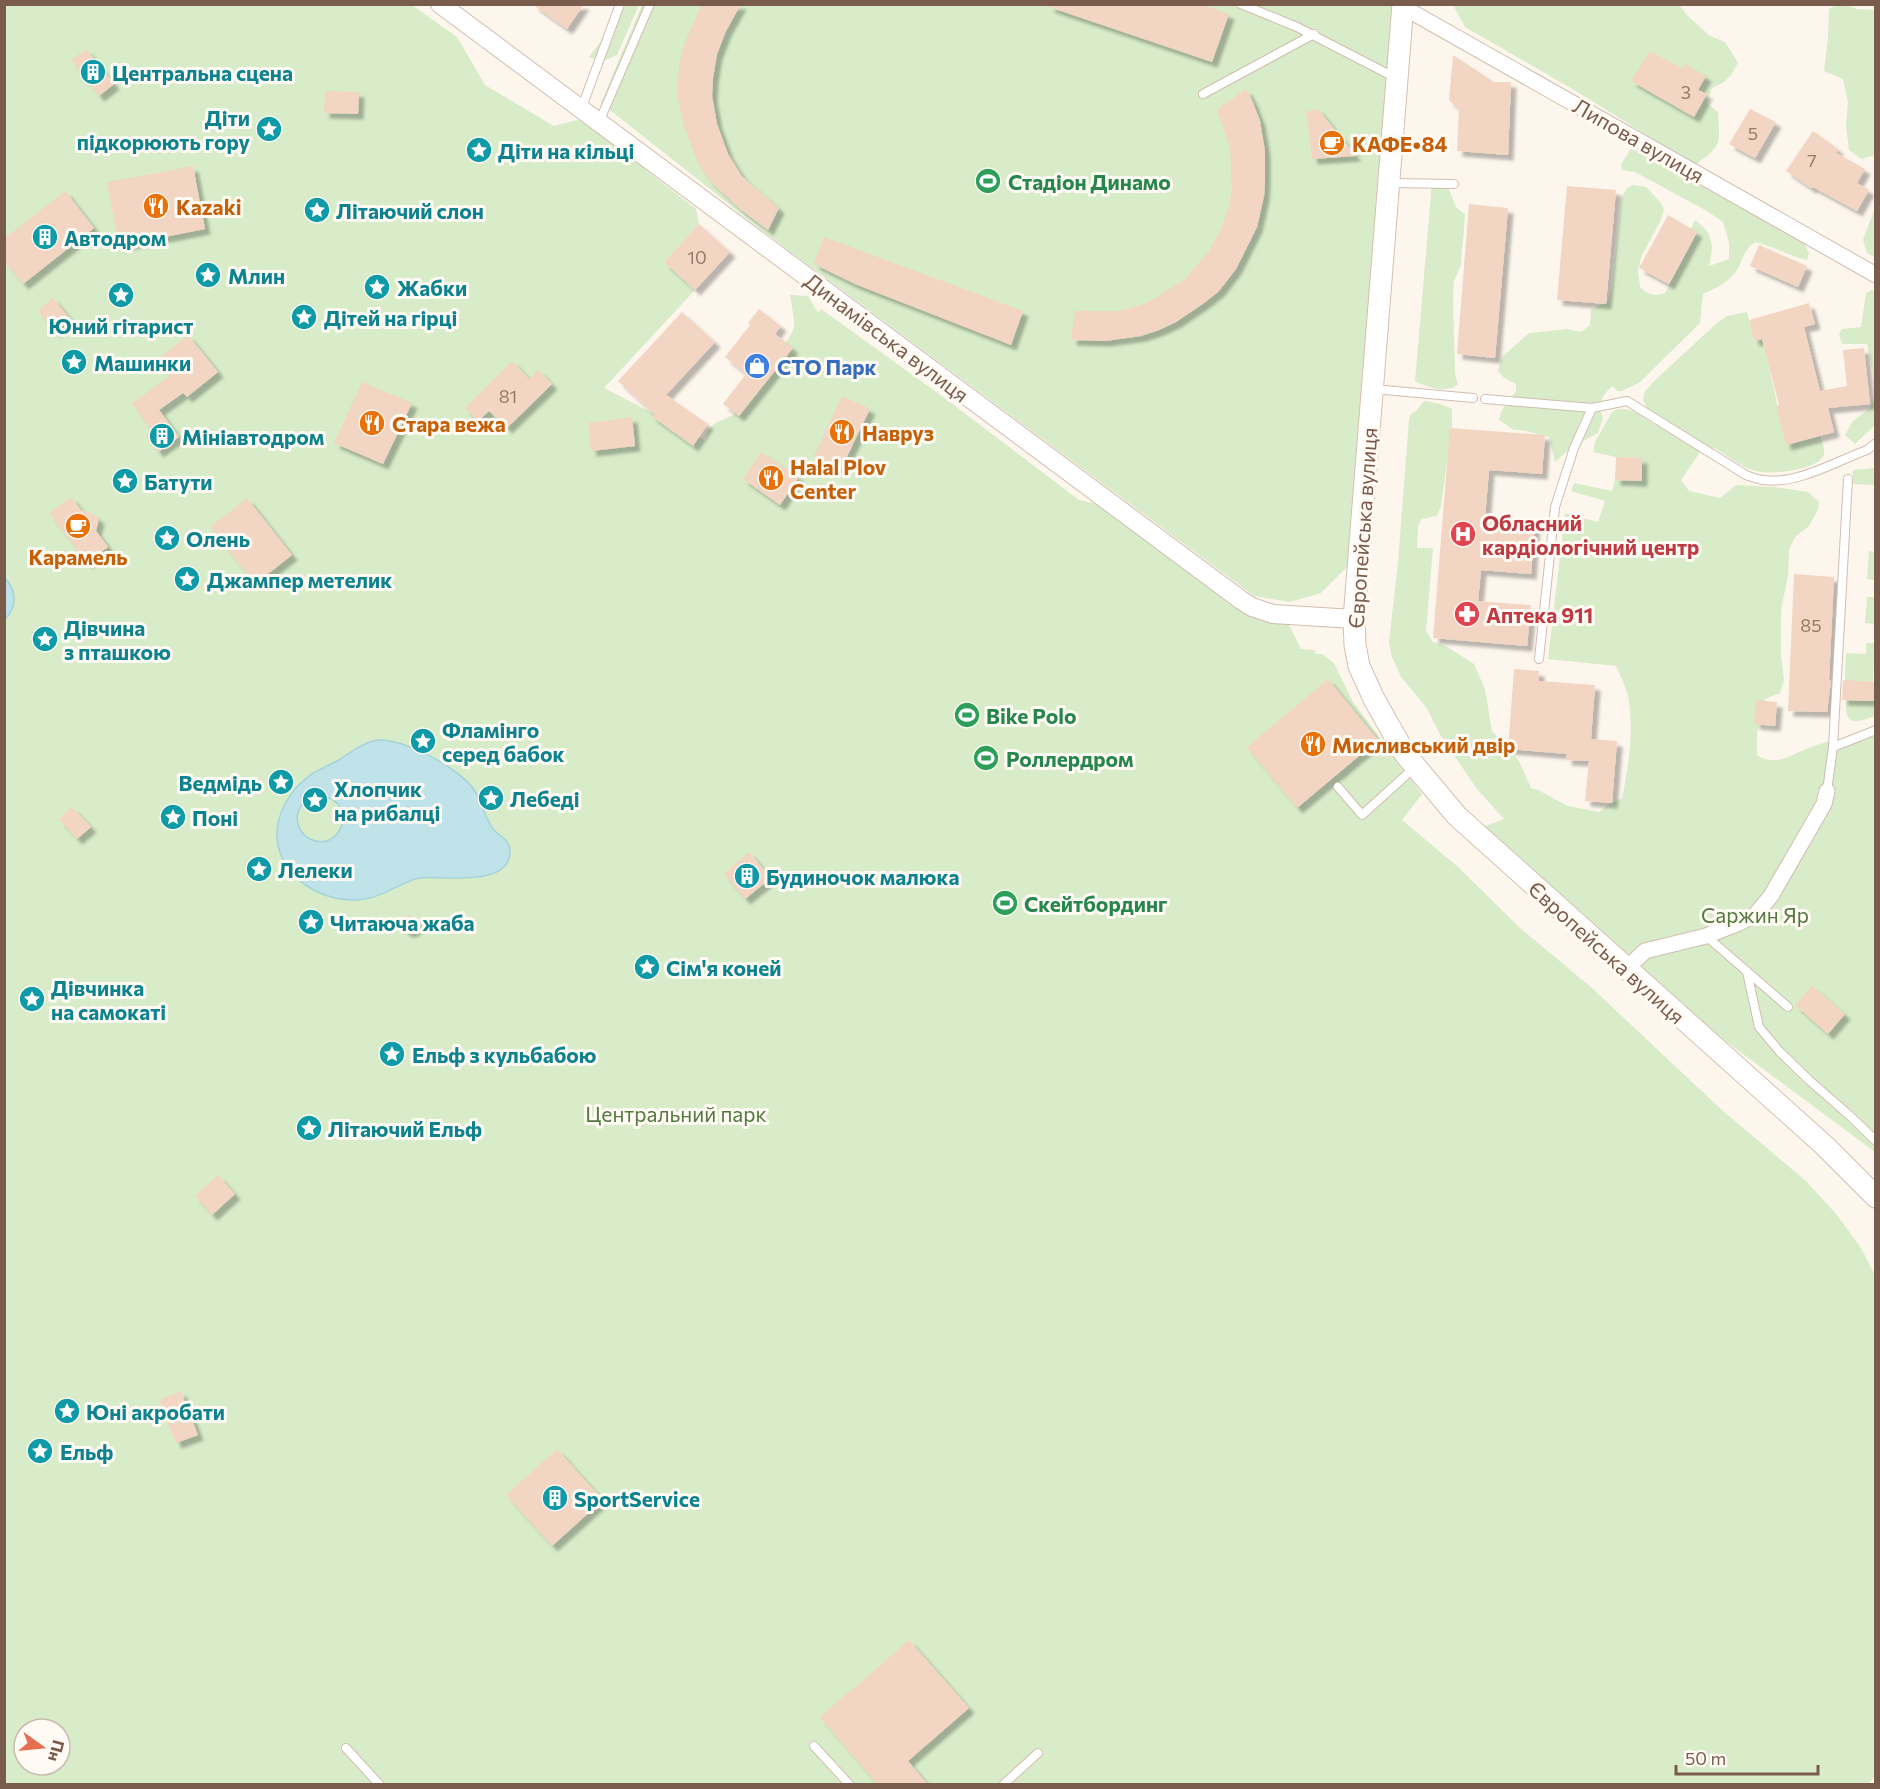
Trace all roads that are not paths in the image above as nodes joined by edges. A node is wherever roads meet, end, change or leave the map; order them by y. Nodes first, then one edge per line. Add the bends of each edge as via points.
1 (440, 4) edge
2 (620, 4) edge
3 (650, 4) edge
4 (1241, 4) edge
5 (1403, 6) edge
6 (1314, 34) junction
7 (1397, 78) junction
8 (1203, 94) dead end
9 (581, 109) junction
10 (599, 122) junction
11 (1389, 183) junction
12 (1454, 184) dead end
13 (1875, 274) edge
14 (1372, 389) junction
15 (1473, 398) dead end
16 (1485, 399) dead end
17 (1592, 408) junction
18 (1875, 442) edge
19 (1848, 479) dead end
20 (1354, 619) junction
21 (1539, 659) dead end
22 (1875, 730) edge
23 (1833, 747) junction
24 (1415, 767) junction
25 (1338, 787) dead end
26 (1827, 791) joint
27 (1706, 936) junction
28 (1627, 968) junction
29 (1747, 972) junction
30 (1788, 1007) dead end
31 (1875, 1141) edge
32 (1875, 1197) edge
33 (814, 1746) dead end
34 (346, 1748) dead end
35 (1038, 1753) dead end
36 (379, 1785) edge
37 (849, 1785) edge
38 (1004, 1785) edge

1 - 9 street, Динамівська вулиця
2 - 9 lane
3 - 10 lane
4 - 6 lane
5 - 7 main road, Європейська вулиця
5 - 13 street, Липова вулиця
6 - 7 lane
6 - 8 lane
7 - 11 main road, Європейська вулиця
9 - 10 street, Динамівська вулиця
10 - 20 street, Динамівська вулиця via 1241,600 1273,615
11 - 12 lane
11 - 14 main road, Європейська вулиця
14 - 15 lane
14 - 20 main road, Європейська вулиця
16 - 17 lane
17 - 18 lane via 1627,401 1737,470 1763,480 1802,475 1867,450
17 - 21 lane via 1554,507
19 - 23 lane
20 - 24 main road, Європейська вулиця via 1361,672 1383,717
22 - 23 lane
23 - 26 lane
24 - 25 lane via 1362,815
24 - 28 main road, Європейська вулиця via 1472,831
26 - 27 street via 1824,804 1761,909 1748,919
27 - 28 street via 1644,951
27 - 29 lane
28 - 32 main road, Європейська вулиця via 1825,1146
29 - 30 lane
29 - 31 lane via 1759,1027 1780,1052
33 - 37 lane
34 - 36 lane
35 - 38 lane

